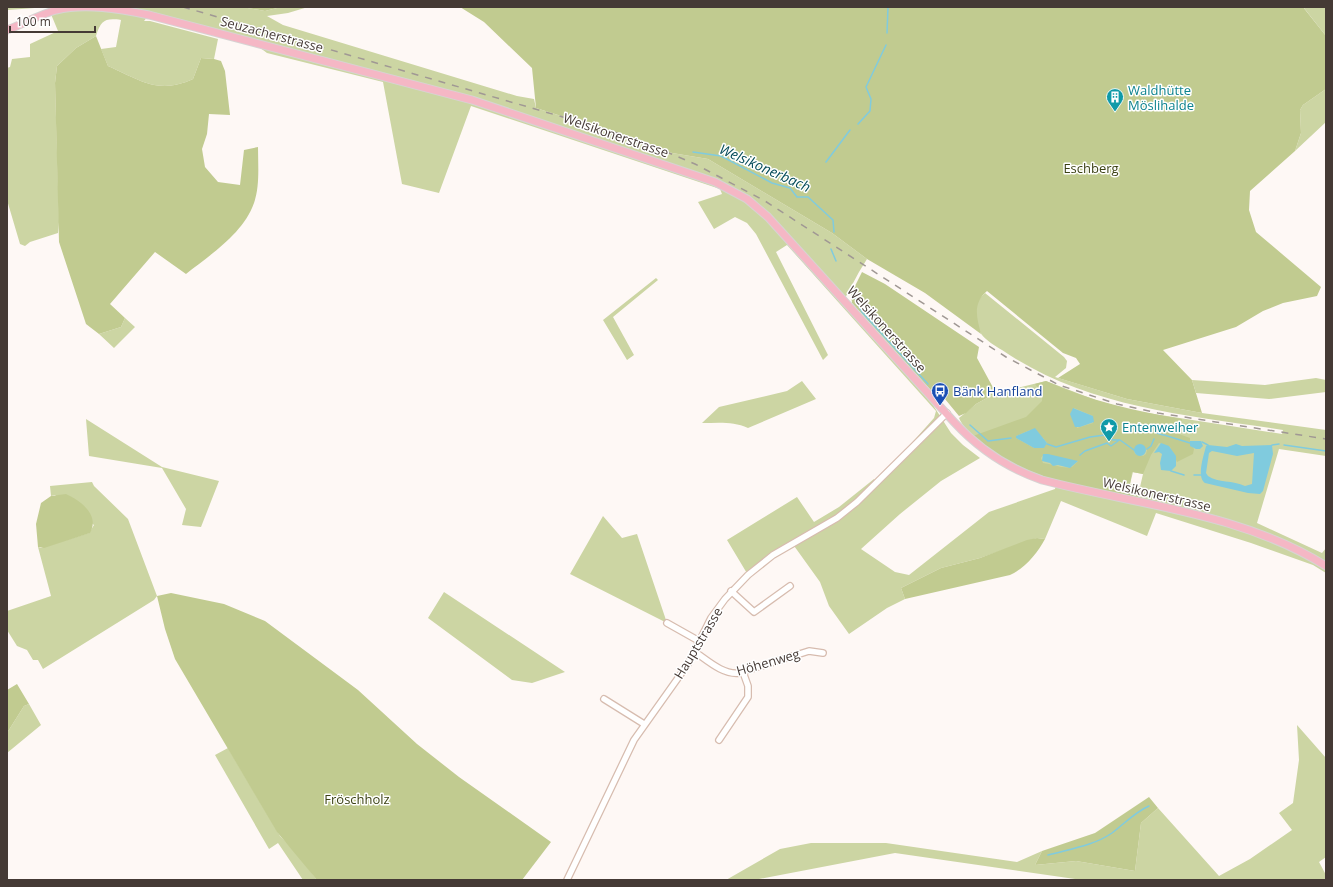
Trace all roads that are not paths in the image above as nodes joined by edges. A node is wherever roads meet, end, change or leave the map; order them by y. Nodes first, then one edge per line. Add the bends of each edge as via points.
1 (7, 30) edge
2 (529, 118) joint
3 (946, 414) junction
4 (1326, 566) edge
5 (790, 586) dead end
6 (732, 591) junction
7 (667, 623) dead end
8 (699, 641) junction
9 (695, 652) junction
10 (823, 653) dead end
11 (743, 672) junction
12 (604, 699) dead end
13 (644, 724) junction
14 (719, 740) dead end
15 (566, 880) edge

1 - 2 main road, Seuzacherstrasse via 60,10 125,10 472,100
2 - 3 main road, Welsikonerstrasse via 703,177 747,199 778,226
3 - 4 main road, Welsikonerstrasse via 980,448 1030,476 1238,526 1285,544
3 - 6 street, Hauptstrasse via 857,502 837,518 773,555 748,574
5 - 6 street via 754,612
6 - 8 street, Hauptstrasse via 711,618
7 - 8 street
8 - 9 street, Hauptstrasse
9 - 11 street, Höhenweg via 726,672
9 - 13 street, Hauptstrasse
10 - 11 street, Höhenweg via 809,651
11 - 14 street via 749,690 748,697
12 - 13 street
13 - 15 street, Hauptstrasse via 628,751

